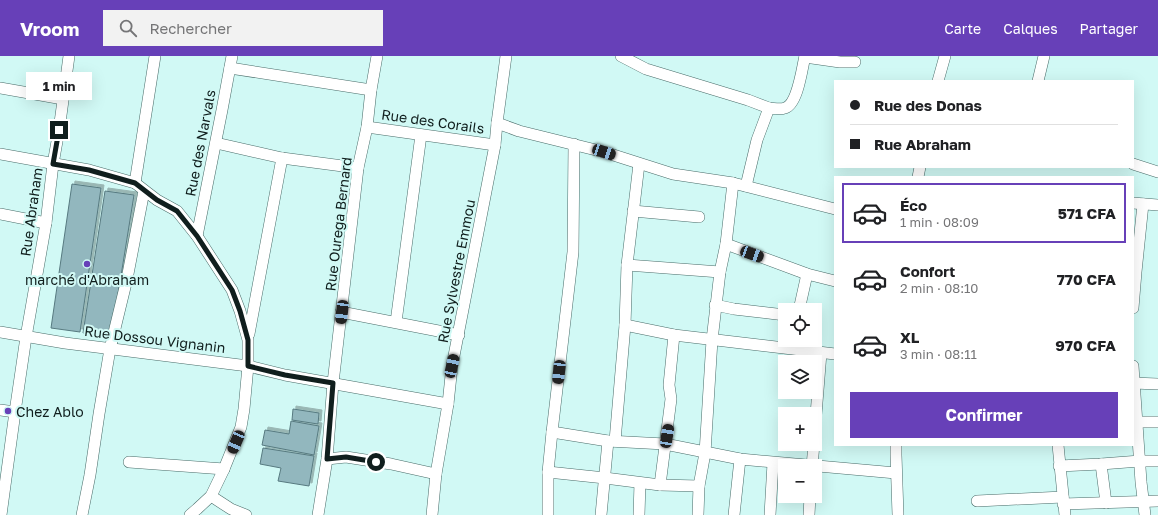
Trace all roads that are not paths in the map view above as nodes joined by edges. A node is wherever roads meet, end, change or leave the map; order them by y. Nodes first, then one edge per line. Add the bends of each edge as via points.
1 (69, 56) edge
2 (155, 56) edge
3 (232, 56) edge
4 (377, 56) edge
5 (506, 56) edge
6 (621, 56) edge
7 (945, 56) edge
8 (1044, 56) edge
9 (805, 57) edge
10 (855, 62) dead end
11 (230, 68) junction
12 (938, 80) edge
13 (1038, 80) edge
14 (0, 88) edge
15 (371, 90) junction
16 (63, 99) junction
17 (768, 108) junction
18 (497, 123) junction
19 (367, 128) junction
20 (421, 135) junction
21 (216, 143) junction
22 (574, 144) junction
23 (495, 145) junction
24 (0, 154) edge
25 (282, 158) junction
26 (53, 164) junction
27 (639, 164) junction
28 (1134, 164) edge
29 (358, 168) junction
30 (1158, 172) edge
31 (135, 183) junction
32 (733, 183) junction
33 (746, 186) junction
34 (144, 191) junction
35 (1138, 203) edge
36 (1158, 205) edge
37 (834, 209) edge
38 (633, 212) junction
39 (0, 214) edge
40 (699, 217) dead end
41 (46, 223) junction
42 (197, 236) junction
43 (726, 244) junction
44 (1135, 257) edge
45 (627, 264) junction
46 (720, 272) junction
47 (806, 274) junction
48 (834, 281) edge
49 (1134, 282) edge
50 (800, 303) edge
51 (715, 305) junction
52 (342, 312) junction
53 (778, 314) edge
54 (396, 322) junction
55 (625, 324) junction
56 (0, 332) edge
57 (459, 335) junction
58 (674, 335) junction
59 (26, 337) junction
60 (248, 340) junction
61 (712, 340) junction
62 (110, 349) junction
63 (821, 353) junction
64 (834, 354) edge
65 (248, 366) junction
66 (333, 383) junction
67 (1134, 383) edge
68 (1158, 384) edge
69 (448, 404) junction
70 (817, 407) edge
71 (0, 410) edge
72 (15, 412) junction
73 (1135, 422) edge
74 (1158, 422) edge
75 (552, 432) junction
76 (612, 441) junction
77 (665, 444) junction
78 (896, 446) edge
79 (1058, 446) edge
80 (706, 453) junction
81 (327, 459) junction
82 (740, 460) junction
83 (1158, 460) edge
84 (1140, 461) junction
85 (129, 462) dead end
86 (773, 463) junction
87 (778, 463) edge
88 (1101, 464) junction
89 (1059, 466) junction
90 (822, 467) edge
91 (224, 470) junction
92 (548, 472) junction
93 (896, 473) junction
94 (436, 474) junction
95 (605, 478) junction
96 (640, 483) junction
97 (660, 485) junction
98 (699, 486) junction
99 (211, 496) junction
100 (977, 501) dead end
101 (1158, 501) edge
102 (1144, 502) junction
103 (810, 503) edge
104 (1106, 504) junction
105 (1063, 506) edge
106 (1, 515) edge
107 (82, 515) edge
108 (190, 515) edge
109 (246, 515) edge
110 (318, 515) edge
111 (432, 515) edge
112 (548, 515) edge
113 (601, 515) edge
114 (639, 515) edge
115 (698, 515) edge
116 (734, 515) edge
117 (770, 515) edge
118 (809, 515) edge
119 (898, 515) edge
120 (1145, 515) edge

1 - 16 street, Rue Abraham
2 - 31 street
3 - 11 street, Rue des Narvals
4 - 15 street, Rue Ourega Bernard
5 - 18 street, Rue Sylvestre Emmou
6 - 17 street via 646,69
7 - 12 street
8 - 13 street
9 - 10 street
9 - 17 street via 793,102 785,108
11 - 15 street
11 - 21 street, Rue des Narvals
14 - 16 street
15 - 19 street, Rue Ourega Bernard
16 - 26 street, Rue Abraham
17 - 33 street
18 - 22 street
18 - 23 street, Rue Sylvestre Emmou
19 - 20 street, Rue des Corails
19 - 29 street, Rue Ourega Bernard
20 - 23 street, Rue des Corails
20 - 54 street
21 - 25 street
21 - 42 street, Rue des Narvals
22 - 27 street
22 - 75 street via 573,252
23 - 57 street, Rue Sylvestre Emmou
24 - 26 street
25 - 29 street
25 - 60 street
26 - 31 street via 89,170
26 - 41 street, Rue Abraham
27 - 32 street via 672,174
27 - 38 street
28 - 30 street
29 - 52 street, Rue Ourega Bernard
31 - 34 street
32 - 33 street
32 - 43 street
33 - 37 street
34 - 42 street via 177,211
34 - 62 street
35 - 36 street
35 - 44 street
38 - 40 street
38 - 45 street
39 - 41 street
41 - 59 street, Rue Abraham
42 - 60 street via 232,290
43 - 46 street
43 - 47 street
44 - 49 street
45 - 46 street
45 - 55 street
46 - 51 street
47 - 48 street
47 - 50 street
51 - 53 street
51 - 61 street
52 - 54 street
52 - 66 street, Rue Ourega Bernard
54 - 57 street
55 - 58 street
55 - 76 street
56 - 59 street, Rue Dossou Vignanin
57 - 69 street, Rue Sylvestre Emmou via 452,366
58 - 61 street
58 - 77 street via 669,385 671,399
59 - 62 street, Rue Dossou Vignanin
59 - 72 street, Rue Abraham
60 - 65 street
61 - 63 street
61 - 80 street
62 - 65 street, Rue Dossou Vignanin
62 - 107 street
63 - 64 street
63 - 70 street
65 - 66 street, Rue Dossou Vignanin
65 - 91 street via 241,427
66 - 69 street, Rue Dossou Vignanin
66 - 81 street, Rue Ourega Bernard
67 - 68 street
67 - 73 street
69 - 94 street, Rue Sylvestre Emmou
71 - 72 street
72 - 106 street, Rue Abraham
73 - 74 street
73 - 84 street
75 - 76 street
75 - 92 street
76 - 77 street
76 - 95 street
77 - 80 street
77 - 97 street
78 - 93 street
79 - 89 street
80 - 82 street
80 - 98 street
81 - 94 street via 346,457
81 - 110 street, Rue Ourega Bernard
82 - 86 street
82 - 116 street
83 - 84 street
84 - 88 street
84 - 102 street
85 - 91 street
86 - 87 street
86 - 117 street
88 - 89 street
88 - 104 street
89 - 105 street
90 - 93 street
91 - 99 street
92 - 95 street
92 - 112 street
93 - 119 street
94 - 111 street, Rue Sylvestre Emmou
95 - 96 street
95 - 113 street
96 - 97 street
96 - 114 street
97 - 98 street
98 - 115 street
99 - 108 street
99 - 109 street
100 - 105 street
101 - 102 street
102 - 104 street
102 - 120 street
103 - 118 street
104 - 105 street

